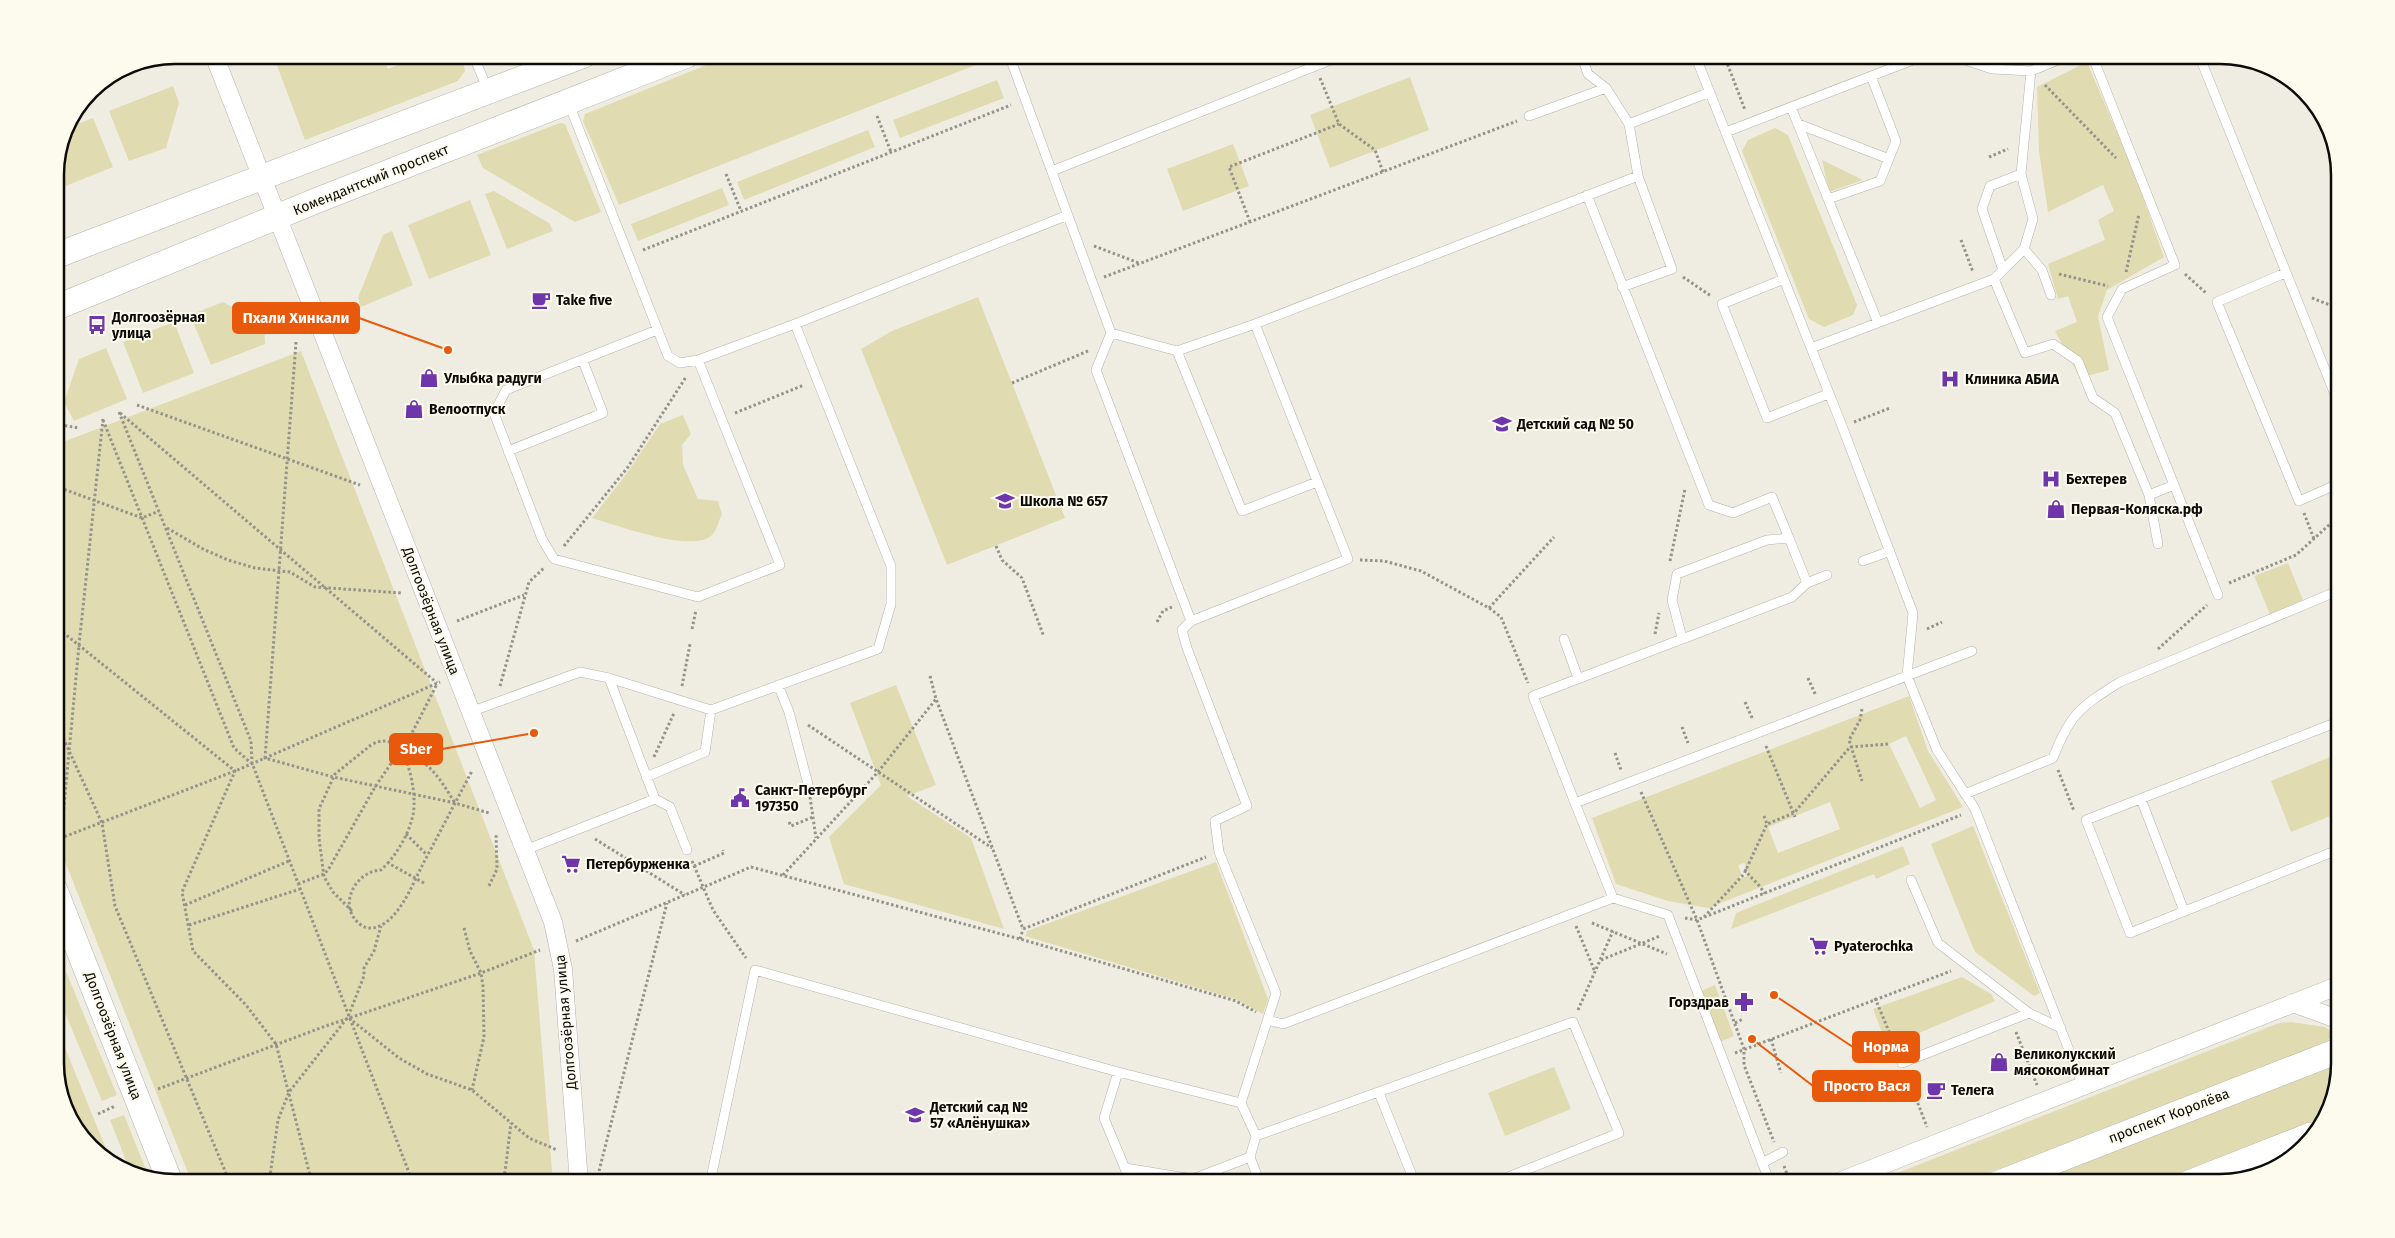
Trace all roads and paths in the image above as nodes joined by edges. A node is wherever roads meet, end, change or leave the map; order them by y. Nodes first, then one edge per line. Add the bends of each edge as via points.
1 (218, 64) edge
2 (477, 64) edge
3 (561, 64) edge
4 (664, 64) edge
5 (1012, 64) edge
6 (1320, 64) edge
7 (1585, 64) edge
8 (1699, 64) edge
9 (1727, 64) edge
10 (1902, 64) edge
11 (1977, 64) edge
12 (2047, 64) edge
13 (2096, 64) edge
14 (2203, 64) edge
15 (1315, 66) junction
16 (2031, 70) junction
17 (1871, 76) junction
18 (1606, 88) junction
19 (489, 92) junction
20 (1710, 92) junction
21 (1025, 99) junction
22 (568, 102) junction
23 (1791, 107) junction
24 (877, 116) dead end
25 (1529, 116) joint
26 (1750, 122) junction
27 (1339, 124) junction
28 (1629, 124) junction
29 (1798, 124) junction
30 (1726, 132) junction
31 (891, 152) junction
32 (1999, 153) dead end
33 (1989, 157) dead end
34 (1889, 159) junction
35 (2118, 160) dead end
36 (1052, 171) junction
37 (1383, 172) junction
38 (726, 174) dead end
39 (2021, 174) junction
40 (1638, 176) junction
41 (262, 178) junction
42 (2145, 188) junction
43 (1587, 195) junction
44 (1828, 199) junction
45 (741, 211) junction
46 (1068, 215) junction
47 (278, 217) junction
48 (1250, 222) junction
49 (1077, 239) junction
50 (1962, 240) dead end
51 (2024, 249) junction
52 (64, 253) edge
53 (628, 256) junction
54 (1141, 264) junction
55 (2175, 265) junction
56 (1672, 269) junction
57 (2003, 270) junction
58 (2042, 270) junction
59 (2285, 273) junction
60 (1784, 279) junction
61 (1994, 279) junction
62 (1092, 282) junction
63 (1978, 285) junction
64 (1622, 288) junction
65 (2122, 289) junction
66 (2293, 290) junction
67 (2051, 295) dead end
68 (2216, 302) junction
69 (64, 304) edge
70 (1722, 304) junction
71 (2331, 305) edge
72 (1878, 323) junction
73 (795, 324) junction
74 (1255, 324) junction
75 (657, 330) junction
76 (1111, 332) junction
77 (296, 342) dead end
78 (1106, 344) junction
79 (1811, 348) junction
80 (1176, 351) junction
81 (698, 360) junction
82 (583, 361) junction
83 (817, 380) junction
84 (1012, 383) dead end
85 (2331, 385) edge
86 (1828, 394) junction
87 (137, 405) dead end
88 (1890, 408) dead end
89 (721, 418) junction
90 (1853, 422) dead end
91 (64, 426) edge
92 (79, 428) dead end
93 (508, 451) junction
94 (287, 459) junction
95 (1691, 461) junction
96 (1317, 482) junction
97 (2174, 484) junction
98 (360, 485) dead end
99 (2331, 487) edge
100 (64, 489) edge
101 (2149, 495) junction
102 (94, 500) junction
103 (2299, 501) junction
104 (159, 512) junction
105 (142, 518) junction
106 (166, 527) junction
107 (1554, 537) dead end
108 (1789, 538) junction
109 (2314, 539) dead end
110 (2158, 544) dead end
111 (996, 546) dead end
112 (280, 550) junction
113 (1890, 551) junction
114 (554, 558) junction
115 (1348, 559) junction
116 (1863, 561) dead end
117 (1670, 565) dead end
118 (278, 570) junction
119 (1827, 575) dead end
120 (1807, 583) junction
121 (325, 588) junction
122 (402, 592) dead end
123 (525, 594) junction
124 (2331, 594) edge
125 (2218, 595) dead end
126 (1489, 608) junction
127 (1660, 612) dead end
128 (457, 621) dead end
129 (1191, 621) junction
130 (64, 633) edge
131 (1044, 637) dead end
132 (1682, 638) junction
133 (1564, 639) dead end
134 (78, 645) junction
135 (1652, 650) junction
136 (1972, 651) dead end
137 (930, 676) dead end
138 (1907, 676) junction
139 (609, 678) junction
140 (1578, 678) junction
141 (1808, 678) dead end
142 (437, 683) junction
143 (778, 685) junction
144 (1533, 696) junction
145 (1816, 696) dead end
146 (936, 699) junction
147 (496, 702) junction
148 (1745, 702) dead end
149 (711, 710) junction
150 (470, 712) junction
151 (789, 712) junction
152 (1862, 714) dead end
153 (1754, 721) dead end
154 (2331, 725) edge
155 (1682, 727) dead end
156 (64, 739) edge
157 (1889, 744) dead end
158 (402, 746) junction
159 (1689, 746) dead end
160 (1850, 747) junction
161 (68, 748) junction
162 (399, 750) junction
163 (1768, 750) dead end
164 (1614, 753) dead end
165 (265, 758) junction
166 (2053, 758) junction
167 (252, 764) junction
168 (235, 771) junction
169 (472, 771) dead end
170 (878, 772) junction
171 (1622, 773) dead end
172 (333, 777) junction
173 (646, 777) junction
174 (1636, 780) junction
175 (1862, 781) dead end
176 (808, 784) joint
177 (375, 787) junction
178 (1965, 794) junction
179 (416, 796) junction
180 (64, 799) edge
181 (654, 799) junction
182 (2142, 799) junction
183 (455, 803) junction
184 (1575, 803) junction
185 (1975, 809) junction
186 (488, 813) dead end
187 (1794, 815) junction
188 (1764, 816) dead end
189 (813, 817) junction
190 (2086, 820) junction
191 (789, 822) dead end
192 (102, 823) junction
193 (1767, 824) junction
194 (578, 828) junction
195 (496, 832) dead end
196 (406, 834) junction
197 (64, 837) edge
198 (816, 838) junction
199 (992, 849) junction
200 (525, 850) junction
201 (687, 850) joint
202 (723, 850) dead end
203 (1219, 852) junction
204 (2331, 853) edge
205 (427, 855) junction
206 (289, 861) junction
207 (388, 863) junction
208 (694, 866) junction
209 (1745, 869) junction
210 (324, 874) junction
211 (784, 875) junction
212 (415, 878) junction
213 (1911, 880) dead end
214 (424, 883) dead end
215 (298, 884) junction
216 (489, 886) dead end
217 (703, 887) junction
218 (300, 889) junction
219 (1764, 894) junction
220 (685, 895) junction
221 (1613, 898) junction
222 (668, 903) junction
223 (184, 905) junction
224 (352, 911) junction
225 (2184, 911) junction
226 (64, 913) edge
227 (1572, 914) junction
228 (1668, 915) junction
229 (1703, 918) junction
230 (1698, 920) junction
231 (189, 925) junction
232 (382, 925) junction
233 (464, 928) dead end
234 (1023, 929) junction
235 (1674, 930) junction
236 (1613, 931) junction
237 (1020, 939) junction
238 (1642, 943) junction
239 (558, 945) junction
240 (541, 950) dead end
241 (1600, 960) junction
242 (1686, 962) junction
243 (1965, 966) junction
244 (756, 970) junction
245 (1595, 972) junction
246 (481, 973) junction
247 (2331, 988) edge
248 (1875, 998) junction
249 (2293, 1003) junction
250 (2029, 1013) junction
251 (2331, 1017) edge
252 (348, 1018) junction
253 (1743, 1019) dead end
254 (1268, 1020) junction
255 (2011, 1020) junction
256 (1573, 1022) junction
257 (1735, 1023) junction
258 (2060, 1028) junction
259 (1771, 1038) junction
260 (276, 1044) junction
261 (1744, 1049) junction
262 (2331, 1054) edge
263 (1722, 1058) junction
264 (1902, 1063) junction
265 (1118, 1072) junction
266 (1781, 1073) dead end
267 (187, 1078) junction
268 (2037, 1085) dead end
269 (2083, 1086) junction
270 (472, 1090) junction
271 (289, 1092) junction
272 (1379, 1093) junction
273 (137, 1098) junction
274 (1241, 1103) junction
275 (98, 1114) dead end
276 (511, 1123) junction
277 (1927, 1127) dead end
278 (1256, 1136) junction
279 (2302, 1139) edge
280 (557, 1151) dead end
281 (1781, 1153) junction
282 (1250, 1157) junction
283 (1762, 1163) junction
284 (1125, 1168) junction
285 (598, 1171) dead end
286 (167, 1173) edge
287 (226, 1174) edge
288 (270, 1174) edge
289 (310, 1174) edge
290 (409, 1174) edge
291 (504, 1174) edge
292 (578, 1174) edge
293 (712, 1174) edge
294 (1127, 1174) edge
295 (1162, 1174) edge
296 (1206, 1174) edge
297 (1257, 1174) edge
298 (1411, 1174) edge
299 (1516, 1174) edge
300 (1766, 1174) edge
301 (1788, 1174) edge
302 (1859, 1174) edge
303 (2022, 1174) edge
304 (2212, 1174) edge

1 - 41 street, Долгоозёрная улица
2 - 19 lane
3 - 19 main road
4 - 22 main road, Комендантский проспект
5 - 21 lane
6 - 15 lane
7 - 18 lane via 1588,74
8 - 20 lane
9 - 26 path
10 - 17 lane
11 - 16 lane via 1992,69
12 - 16 lane
13 - 42 lane
14 - 59 lane
15 - 27 path
15 - 36 lane
16 - 35 path
16 - 39 lane
17 - 23 lane
17 - 34 lane via 1896,141
18 - 25 lane
18 - 28 lane
19 - 41 main road
20 - 28 lane
20 - 30 lane
21 - 31 path
21 - 36 lane
22 - 47 main road, Комендантский проспект
22 - 53 lane
23 - 26 lane
23 - 29 lane
24 - 31 path
25 - 37 path
26 - 30 lane
27 - 37 path via 1375,150
27 - 48 path via 1229,167
28 - 40 lane
29 - 34 lane
29 - 44 lane
30 - 60 lane
31 - 45 path
32 - 33 path
34 - 44 lane via 1880,181
36 - 46 lane
37 - 48 path
38 - 45 path
39 - 51 lane via 2033,219
39 - 57 lane via 1990,186 1982,209
40 - 43 lane
40 - 56 lane
41 - 47 street, Долгоозёрная улица
41 - 52 main road
42 - 55 lane
42 - 65 path
43 - 64 lane
43 - 74 lane
44 - 72 lane
45 - 53 path
46 - 49 lane
46 - 73 lane
47 - 69 main road, Комендантский проспект
47 - 150 street, Долгоозёрная улица
48 - 54 path
49 - 54 path
49 - 62 lane
50 - 63 path
51 - 57 lane
51 - 58 lane
53 - 75 lane
54 - 62 path
55 - 65 lane
55 - 68 path
56 - 64 lane
56 - 70 path
57 - 61 lane
58 - 65 path
58 - 67 lane
59 - 66 lane
59 - 68 lane
60 - 70 lane
60 - 79 lane
61 - 63 lane
61 - 101 lane via 2025,353 2053,344 2078,360 2093,398 2115,414
62 - 76 lane
63 - 72 lane
64 - 95 lane
65 - 97 lane via 2107,317
66 - 71 path
66 - 85 lane
68 - 103 lane
70 - 86 lane via 1767,418
72 - 79 lane via 1861,334
73 - 81 lane
73 - 83 lane
74 - 80 lane
74 - 96 lane
75 - 81 lane via 668,356 680,362
75 - 82 lane
76 - 78 lane
76 - 80 lane
77 - 94 path
78 - 84 path
78 - 129 lane via 1096,370
79 - 86 lane
80 - 96 lane via 1242,511
81 - 89 lane
81 - 114 path via 628,467
82 - 93 lane via 506,390 494,413
82 - 93 lane via 603,412
83 - 89 path
83 - 143 lane via 890,566 891,604 878,649
86 - 113 lane
87 - 94 path
88 - 90 path
89 - 114 lane via 780,565 698,597
91 - 92 path
93 - 114 lane via 542,539
94 - 98 path
94 - 112 path
95 - 108 lane via 1708,505 1732,513 1772,497
95 - 117 path
96 - 115 lane
97 - 101 lane
97 - 125 lane
99 - 103 lane
100 - 102 path
101 - 110 lane
102 - 105 path
102 - 105 path via 103,419
102 - 134 path
103 - 109 path
104 - 105 path
104 - 106 path
104 - 112 path via 119,412
105 - 167 path via 234,748
106 - 118 path via 228,560 255,568
106 - 167 path via 251,741
107 - 126 path
108 - 120 lane
108 - 132 lane via 1768,540 1677,574 1672,600
111 - 131 path via 1002,560 1022,578
112 - 118 path
112 - 121 path
113 - 116 lane
113 - 138 lane via 1913,613
114 - 123 path via 530,582
115 - 126 path via 1384,560 1421,571
115 - 129 lane
118 - 121 path via 290,572 315,587
118 - 165 path
119 - 120 lane
120 - 132 lane via 1792,597
121 - 122 path
121 - 142 path
123 - 128 path
123 - 147 path
124 - 166 lane via 2120,682 2086,703 2065,729
126 - 144 path via 1501,617
127 - 135 path
129 - 203 lane via 1182,630 1187,648 1247,806 1215,821
130 - 134 path
132 - 135 lane
133 - 140 lane
134 - 161 path
134 - 168 path
135 - 140 lane
136 - 138 lane
137 - 146 path
138 - 174 lane
138 - 178 lane via 1937,750
139 - 147 lane via 580,672
139 - 149 lane
139 - 173 lane
140 - 144 lane
141 - 145 path
142 - 158 path
142 - 165 path
143 - 149 lane
143 - 151 lane
144 - 184 lane
146 - 170 path
146 - 199 path
147 - 150 lane
148 - 153 path
149 - 173 lane via 705,752
150 - 200 street, Долгоозёрная улица
151 - 170 path
151 - 176 lane
152 - 160 path via 1850,735
154 - 182 lane
155 - 159 path
156 - 161 path
157 - 160 path
158 - 162 path
158 - 183 path via 436,775
160 - 175 path
160 - 187 path
161 - 180 path
161 - 192 path
162 - 172 path via 393,742 376,742
162 - 177 path
162 - 179 path
163 - 187 path
164 - 171 path
165 - 167 path
165 - 172 path
166 - 178 lane
166 - 190 path via 2077,818
167 - 168 path
167 - 206 path
168 - 192 path
168 - 223 path via 182,892
169 - 183 path
170 - 198 path
170 - 199 path
172 - 177 path
172 - 210 path via 319,808
173 - 181 lane
174 - 184 lane
174 - 230 path
176 - 189 path
177 - 179 path
177 - 210 path
178 - 185 lane
179 - 183 path
179 - 196 path
181 - 194 lane
181 - 201 lane via 670,807
182 - 190 lane
182 - 225 lane
183 - 186 path
183 - 205 path
184 - 221 lane
185 - 219 path
185 - 258 lane
187 - 193 path
188 - 193 path
189 - 191 path via 791,826
189 - 198 path
190 - 225 lane via 2130,932
192 - 197 path
192 - 267 path via 115,906
193 - 209 path
194 - 200 lane
194 - 220 path
195 - 216 path via 496,869
196 - 205 path
196 - 207 path
198 - 211 path
199 - 234 path
200 - 239 street, Долгоозёрная улица
201 - 208 path
202 - 208 path via 724,853
203 - 234 path
203 - 254 lane via 1276,994
204 - 225 lane
205 - 212 path
206 - 215 path
206 - 223 path
207 - 212 path
207 - 224 path via 381,870 372,870 357,881 349,897
208 - 217 path
209 - 219 path
209 - 229 path via 1740,879
210 - 215 path
210 - 224 path via 333,892
211 - 217 path via 751,867
211 - 237 path
212 - 214 path
212 - 232 path via 402,905
213 - 243 lane via 1938,942
215 - 218 path
217 - 220 path
217 - 244 path via 713,910
218 - 231 path
218 - 252 path
219 - 229 path
220 - 222 path
221 - 227 lane
221 - 228 lane
222 - 239 path via 580,940
222 - 285 path
223 - 231 path
224 - 232 path via 362,926 372,929
226 - 273 main road, Долгоозёрная улица
227 - 236 path
227 - 245 path
227 - 254 lane via 1283,1024
228 - 230 path
228 - 235 lane
229 - 230 path
230 - 257 path
231 - 260 path via 193,951 246,1005
232 - 252 path
233 - 246 path via 470,951
234 - 237 path
235 - 238 path
235 - 242 lane
236 - 238 path
236 - 241 path
237 - 254 path via 1236,1001
238 - 241 path
238 - 242 path
239 - 292 street, Долгоозёрная улица via 563,969
240 - 246 path
241 - 245 path
242 - 263 lane
243 - 248 path
243 - 250 lane
244 - 265 lane
244 - 293 lane
245 - 256 path
246 - 252 path
246 - 270 path via 484,1037
247 - 249 street
248 - 259 path
248 - 264 path
249 - 251 street
249 - 269 street
250 - 255 lane
250 - 258 lane
252 - 260 path
252 - 270 path via 406,1062 427,1074
252 - 271 path
252 - 290 path
253 - 257 path
254 - 274 lane
255 - 264 lane
255 - 268 path
256 - 272 lane
256 - 299 lane via 1619,1133
257 - 261 path
258 - 269 lane
259 - 261 path
259 - 266 path
260 - 267 path
260 - 271 path
261 - 263 path
261 - 281 path via 1744,1065
262 - 303 main road, проспект Королёва
263 - 283 lane
264 - 277 path
265 - 274 lane
265 - 284 lane via 1104,1118
267 - 273 path
267 - 287 path
269 - 302 street
270 - 276 path
271 - 288 path via 278,1120
271 - 289 path
272 - 278 lane
272 - 298 lane
273 - 275 path
273 - 286 main road, Долгоозёрная улица
274 - 278 lane
276 - 280 path via 529,1138
276 - 291 path
278 - 282 lane
279 - 304 main road
281 - 283 lane
281 - 301 path
282 - 296 lane
282 - 297 lane
283 - 300 lane
284 - 294 lane
284 - 295 lane

